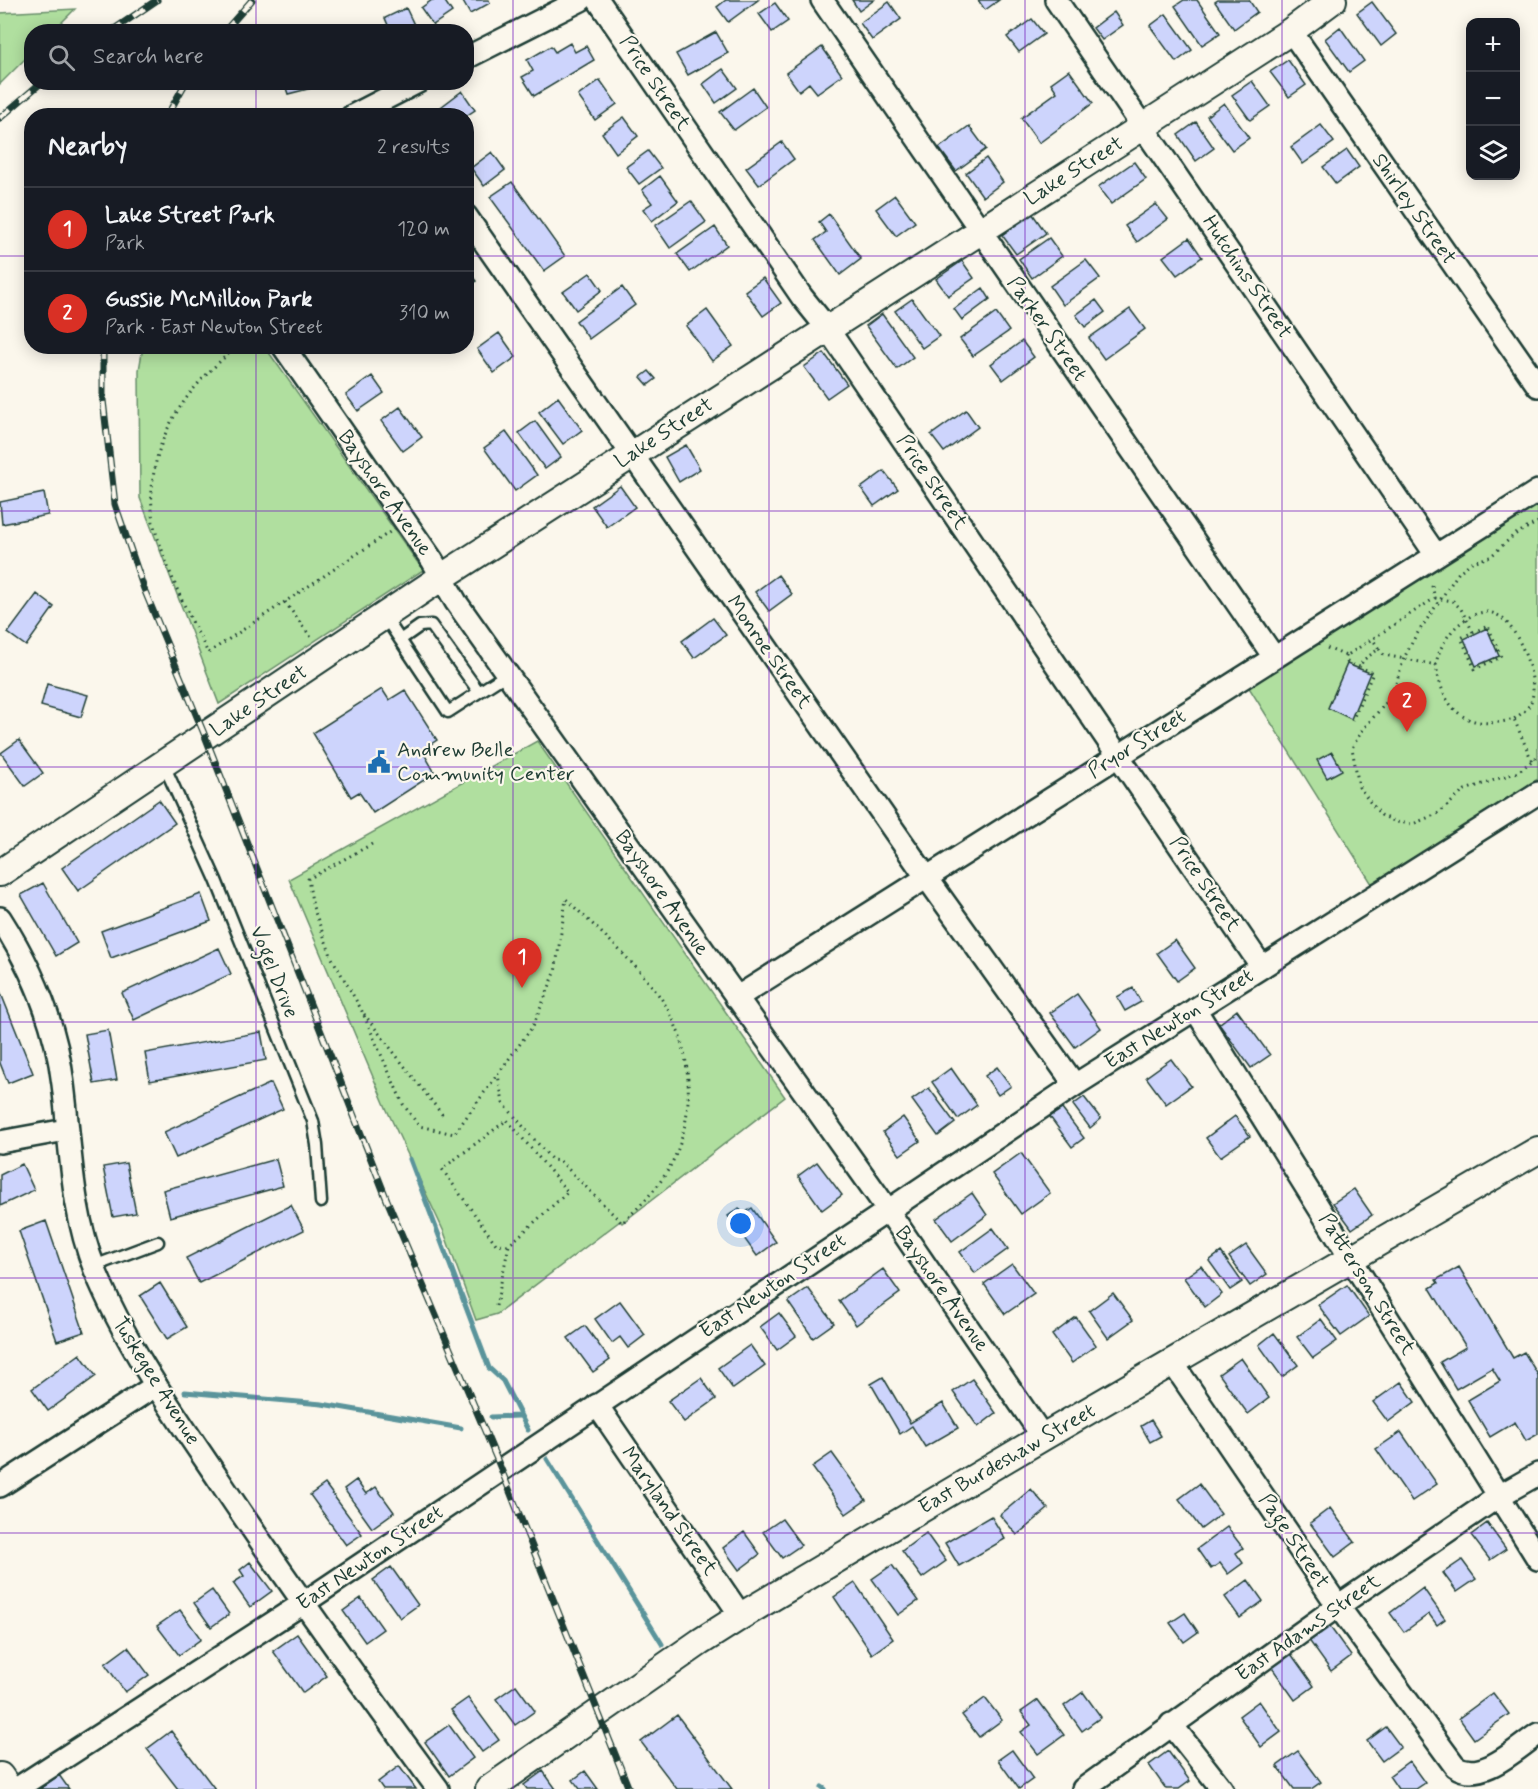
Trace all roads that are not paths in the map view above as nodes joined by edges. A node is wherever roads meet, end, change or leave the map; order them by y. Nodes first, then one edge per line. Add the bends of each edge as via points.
1 (581, 0) edge
2 (598, 0) edge
3 (822, 0) edge
4 (1056, 0) edge
5 (1333, 0) edge
6 (1291, 31) junction
7 (474, 54) edge
8 (409, 90) edge
9 (391, 107) edge
10 (1144, 126) junction
11 (474, 228) edge
12 (979, 231) junction
13 (827, 328) junction
14 (289, 354) edge
15 (1538, 386) edge
16 (631, 454) junction
17 (1538, 491) edge
18 (1437, 555) junction
19 (442, 577) junction
20 (385, 617) junction
21 (400, 640) junction
22 (1274, 657) junction
23 (507, 674) junction
24 (479, 692) junction
25 (1118, 756) junction
26 (163, 764) junction
27 (1538, 794) edge
28 (0, 873) edge
29 (927, 878) junction
30 (0, 918) edge
31 (1262, 967) junction
32 (736, 998) junction
33 (1195, 1009) junction
34 (1075, 1085) junction
35 (66, 1130) junction
36 (0, 1142) edge
37 (1538, 1149) edge
38 (321, 1202) dead end
39 (887, 1209) junction
40 (158, 1242) dead end
41 (1351, 1258) junction
42 (94, 1266) junction
43 (1172, 1362) junction
44 (155, 1386) junction
45 (597, 1405) junction
46 (1043, 1437) junction
47 (1538, 1474) edge
48 (0, 1486) edge
49 (1499, 1496) junction
50 (1538, 1559) edge
51 (302, 1604) junction
52 (1338, 1606) junction
53 (741, 1616) junction
54 (1171, 1724) junction
55 (1538, 1734) edge
56 (0, 1776) edge
57 (9, 1789) edge
58 (16, 1789) edge
59 (438, 1789) edge
60 (489, 1789) edge
61 (1083, 1789) edge
62 (1222, 1789) edge

1 - 7 street
2 - 13 street, Price Street
3 - 12 street, Parker Street
4 - 10 street, Hutchins Street
5 - 6 street, Lake Street
6 - 10 street, Lake Street
6 - 15 street, Shirley Street
8 - 9 street
10 - 12 street, Lake Street
10 - 18 street, Hutchins Street
11 - 16 street, Monroe Street
12 - 13 street, Lake Street
12 - 22 street, Parker Street
13 - 16 street, Lake Street
13 - 25 street, Price Street
14 - 19 street, Bayshore Avenue
16 - 19 street, Lake Street
16 - 29 street, Monroe Street
17 - 18 street, Pryor Street
18 - 22 street, Pryor Street
19 - 20 street, Lake Street
19 - 23 street, Bayshore Avenue
20 - 21 lane
20 - 26 street, Lake Street
21 - 24 lane via 420,626 431,625
21 - 24 lane via 448,712
22 - 25 street, Pryor Street
23 - 24 lane
23 - 32 street, Bayshore Avenue
25 - 29 street, Pryor Street
25 - 31 street, Price Street
26 - 28 street, Lake Street
26 - 38 lane, Vogel Drive via 216,880 313,1121
27 - 31 street, East Newton Street
29 - 32 street, Pryor Street
29 - 34 street, Monroe Street
30 - 35 street, Tuskegee Avenue via 20,951 50,1022 63,1083
31 - 33 street, East Newton Street
32 - 39 street, Bayshore Avenue
33 - 34 street, East Newton Street
33 - 41 street, Patterson Street
34 - 39 street, East Newton Street
35 - 36 street
35 - 42 street, Tuskegee Avenue via 72,1178
37 - 41 street, East Burdeshaw Street
39 - 45 street, East Newton Street
39 - 46 street, Bayshore Avenue
40 - 42 lane
41 - 43 street, East Burdeshaw Street
41 - 49 street, Patterson Street
42 - 44 street, Tuskegee Avenue via 114,1314
43 - 46 street, East Burdeshaw Street
43 - 52 street, Page Street
44 - 48 street
44 - 51 street, Tuskegee Avenue
45 - 51 street, East Newton Street
45 - 53 street, Maryland Street
46 - 53 street, East Burdeshaw Street
47 - 49 street, East Adams Street
49 - 50 street, Patterson Street
49 - 52 street, East Adams Street
51 - 58 street, East Newton Street
51 - 59 street, Tuskegee Avenue
52 - 54 street, East Adams Street
52 - 55 street, Page Street via 1452,1761 1466,1772 1485,1768
53 - 60 street, East Burdeshaw Street
54 - 61 street, East Adams Street
54 - 62 street
56 - 57 street

